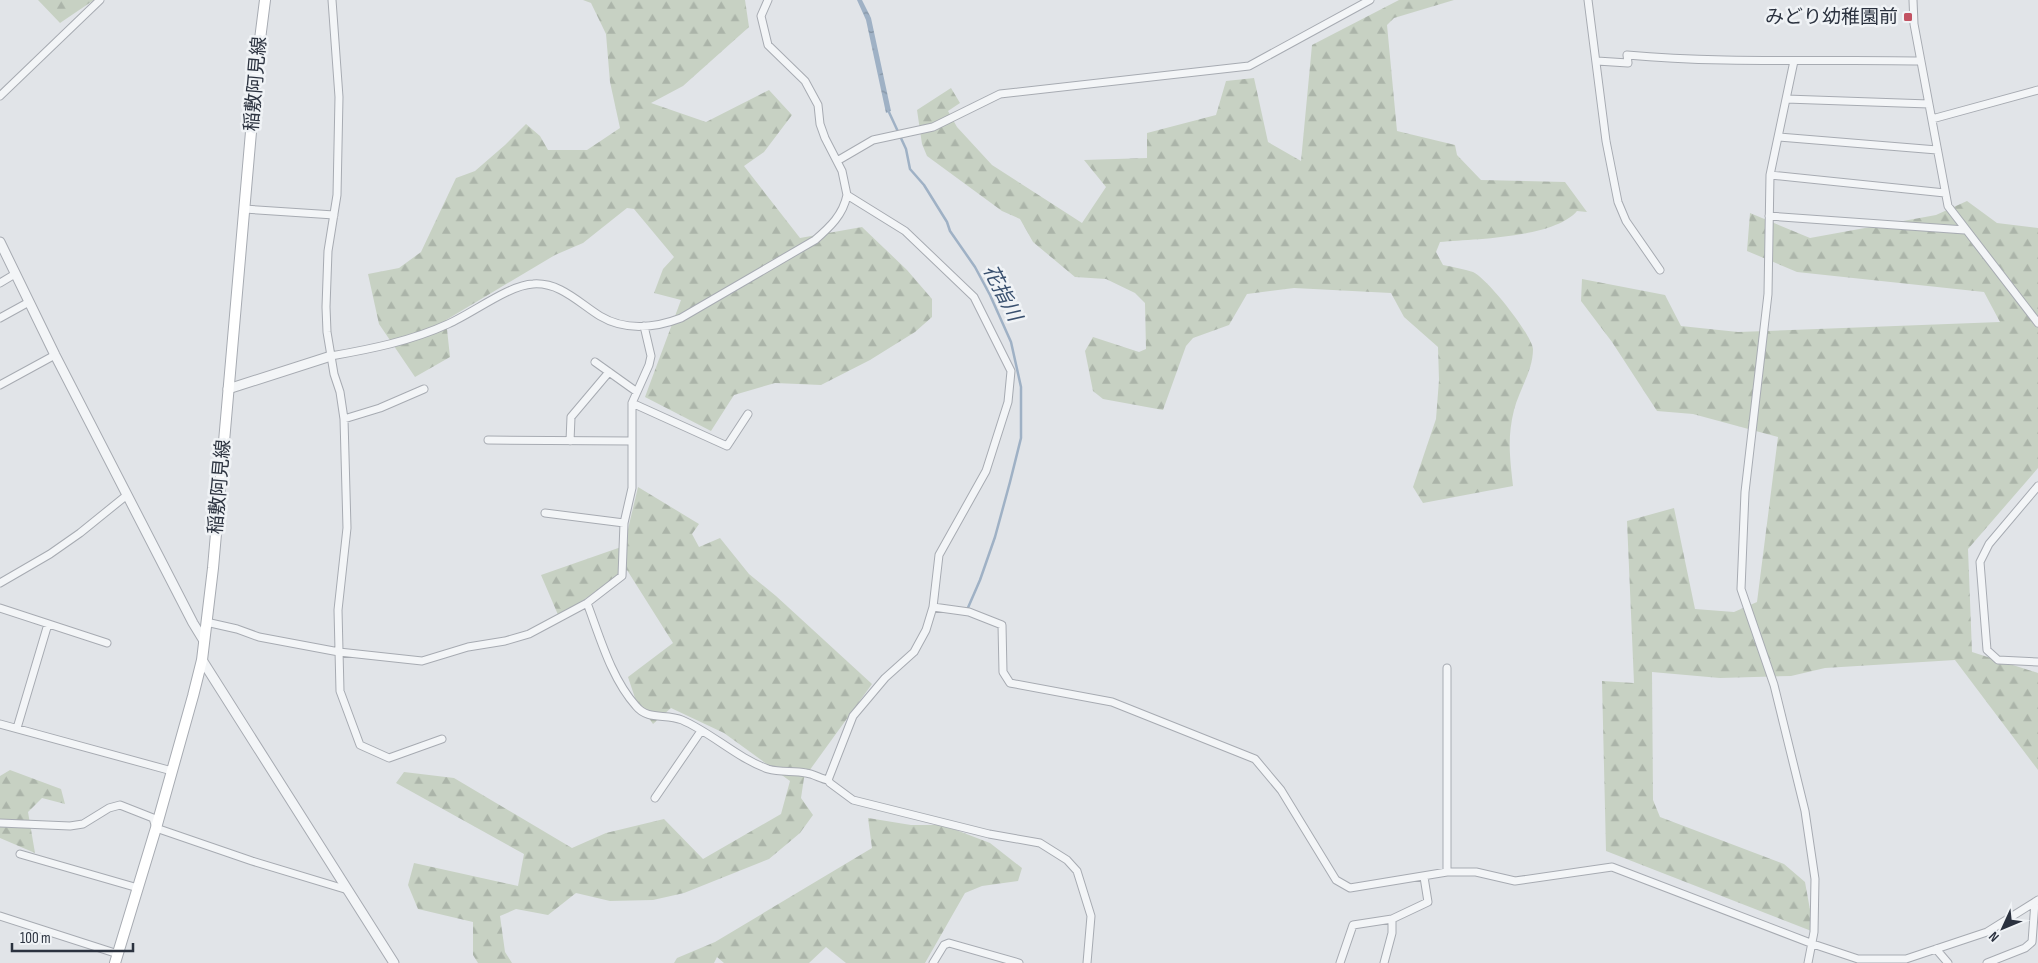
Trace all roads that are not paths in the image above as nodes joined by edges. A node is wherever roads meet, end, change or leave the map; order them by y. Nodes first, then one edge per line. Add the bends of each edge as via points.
1 (100, 0) edge
2 (265, 0) edge
3 (332, 0) edge
4 (768, 0) edge
5 (1370, 0) edge
6 (1588, 0) edge
7 (1913, 0) edge
8 (1597, 61) junction
9 (1794, 61) junction
10 (1921, 61) junction
11 (2038, 90) edge
12 (0, 96) edge
13 (1786, 100) junction
14 (1929, 104) junction
15 (1932, 119) junction
16 (1779, 137) junction
17 (1938, 150) junction
18 (837, 161) junction
19 (1770, 175) junction
20 (1945, 193) junction
21 (847, 195) junction
22 (244, 209) junction
23 (334, 215) junction
24 (1769, 216) junction
25 (1966, 230) junction
26 (0, 242) edge
27 (1660, 270) dead end
28 (15, 274) junction
29 (0, 283) edge
30 (29, 302) junction
31 (0, 318) edge
32 (2038, 323) edge
33 (644, 326) junction
34 (55, 355) junction
35 (331, 356) junction
36 (595, 362) dead end
37 (609, 372) junction
38 (0, 386) edge
39 (228, 389) junction
40 (424, 389) dead end
41 (637, 392) junction
42 (632, 404) junction
43 (748, 414) dead end
44 (344, 419) junction
45 (488, 440) dead end
46 (570, 441) junction
47 (631, 441) junction
48 (2038, 486) edge
49 (127, 495) junction
50 (545, 513) dead end
51 (624, 523) junction
52 (0, 583) edge
53 (587, 603) junction
54 (932, 607) junction
55 (0, 608) edge
56 (206, 622) junction
57 (48, 624) junction
58 (204, 641) junction
59 (107, 643) dead end
60 (338, 652) junction
61 (202, 660) junction
62 (2038, 662) edge
63 (1447, 668) dead end
64 (0, 724) edge
65 (17, 728) junction
66 (701, 731) junction
67 (442, 739) dead end
68 (172, 770) junction
69 (828, 780) junction
70 (655, 798) dead end
71 (0, 822) edge
72 (156, 828) junction
73 (20, 854) dead end
74 (1448, 872) junction
75 (1424, 877) junction
76 (138, 888) junction
77 (348, 890) junction
78 (2036, 901) edge
79 (0, 916) edge
80 (1392, 919) junction
81 (1813, 944) junction
82 (1936, 949) junction
83 (1921, 954) junction
84 (116, 958) edge
85 (394, 963) edge
86 (932, 963) edge
87 (1019, 963) edge
88 (1087, 963) edge
89 (1340, 963) edge
90 (1384, 963) edge
91 (1808, 963) edge
92 (1911, 963) edge
93 (1948, 963) edge
94 (1987, 963) edge

1 - 12 street
2 - 22 main road, 稲敷阿見線
3 - 23 street via 338,97
4 - 18 street via 761,16 768,45 805,81 818,105 820,124
5 - 18 street via 1249,66 1000,94 933,127 872,140
6 - 8 street
7 - 10 street
8 - 9 street via 1628,63 1627,55
8 - 27 street via 1606,141 1618,202 1626,221
9 - 10 street
9 - 13 street
10 - 14 street
11 - 15 street
13 - 14 street
13 - 16 street
14 - 15 street
15 - 17 street
16 - 17 street
16 - 19 street
17 - 20 street
18 - 21 street
19 - 20 street
19 - 24 street
20 - 25 street via 1948,206
21 - 33 street via 840,214 815,240 681,318
21 - 54 street via 905,231 974,297 1011,371 1008,402 986,471 939,555
22 - 23 street
22 - 39 main road, 稲敷阿見線
23 - 35 street via 328,251 326,307
24 - 25 street
24 - 81 street via 1768,294 1745,492 1741,589 1774,685 1805,811 1815,879
25 - 32 street
26 - 28 street
28 - 29 street
28 - 30 street
30 - 31 street
30 - 34 street
33 - 35 street via 602,317 555,287 521,285 426,334
33 - 41 street via 651,356
34 - 38 street
34 - 49 street
35 - 39 street
35 - 44 street
36 - 37 street
37 - 41 street
37 - 46 street via 571,417
39 - 56 main road, 稲敷阿見線
40 - 44 street
41 - 42 street
42 - 43 street via 727,446
42 - 47 street
44 - 60 street via 347,528 338,610
45 - 46 street
46 - 47 street
47 - 51 street via 632,488
48 - 62 street via 1989,544 1980,562 1987,650 1998,660
49 - 52 street via 50,554
49 - 58 street
50 - 51 street
51 - 53 street via 622,576
53 - 60 street via 529,634 468,647 422,662
53 - 66 street via 625,692 642,713 675,717
54 - 69 street via 926,630 914,652 885,678 852,716
54 - 75 street via 970,612 1002,625 1003,672 1010,683 1112,702 1255,759 1281,790 1336,880 1350,888
55 - 57 street
56 - 58 main road, 稲敷阿見線
56 - 60 street via 260,637
57 - 59 street
57 - 65 street
58 - 61 main road, 稲敷阿見線
60 - 67 street via 340,691 360,745 388,758
61 - 68 main road, 稲敷阿見線
61 - 77 street
63 - 74 street
64 - 65 street
65 - 68 street
66 - 69 street via 768,769 804,772
66 - 70 street
68 - 72 main road, 稲敷阿見線
69 - 88 street via 853,800 1040,843 1067,860 1077,871 1091,916
71 - 72 street via 70,826 83,824 120,805 153,818
72 - 76 main road, 稲敷阿見線
72 - 77 street
73 - 76 street
74 - 75 street
74 - 81 street via 1476,872 1515,881 1612,867
75 - 80 street via 1428,902
76 - 84 main road, 稲敷阿見線
77 - 85 street
78 - 82 street via 1987,932
78 - 94 street via 2032,942
79 - 84 street
80 - 89 street via 1353,925
80 - 90 street
81 - 83 street via 1858,958 1906,959
81 - 91 street
82 - 83 street
82 - 93 street
83 - 92 street
86 - 87 street via 944,945 949,943

